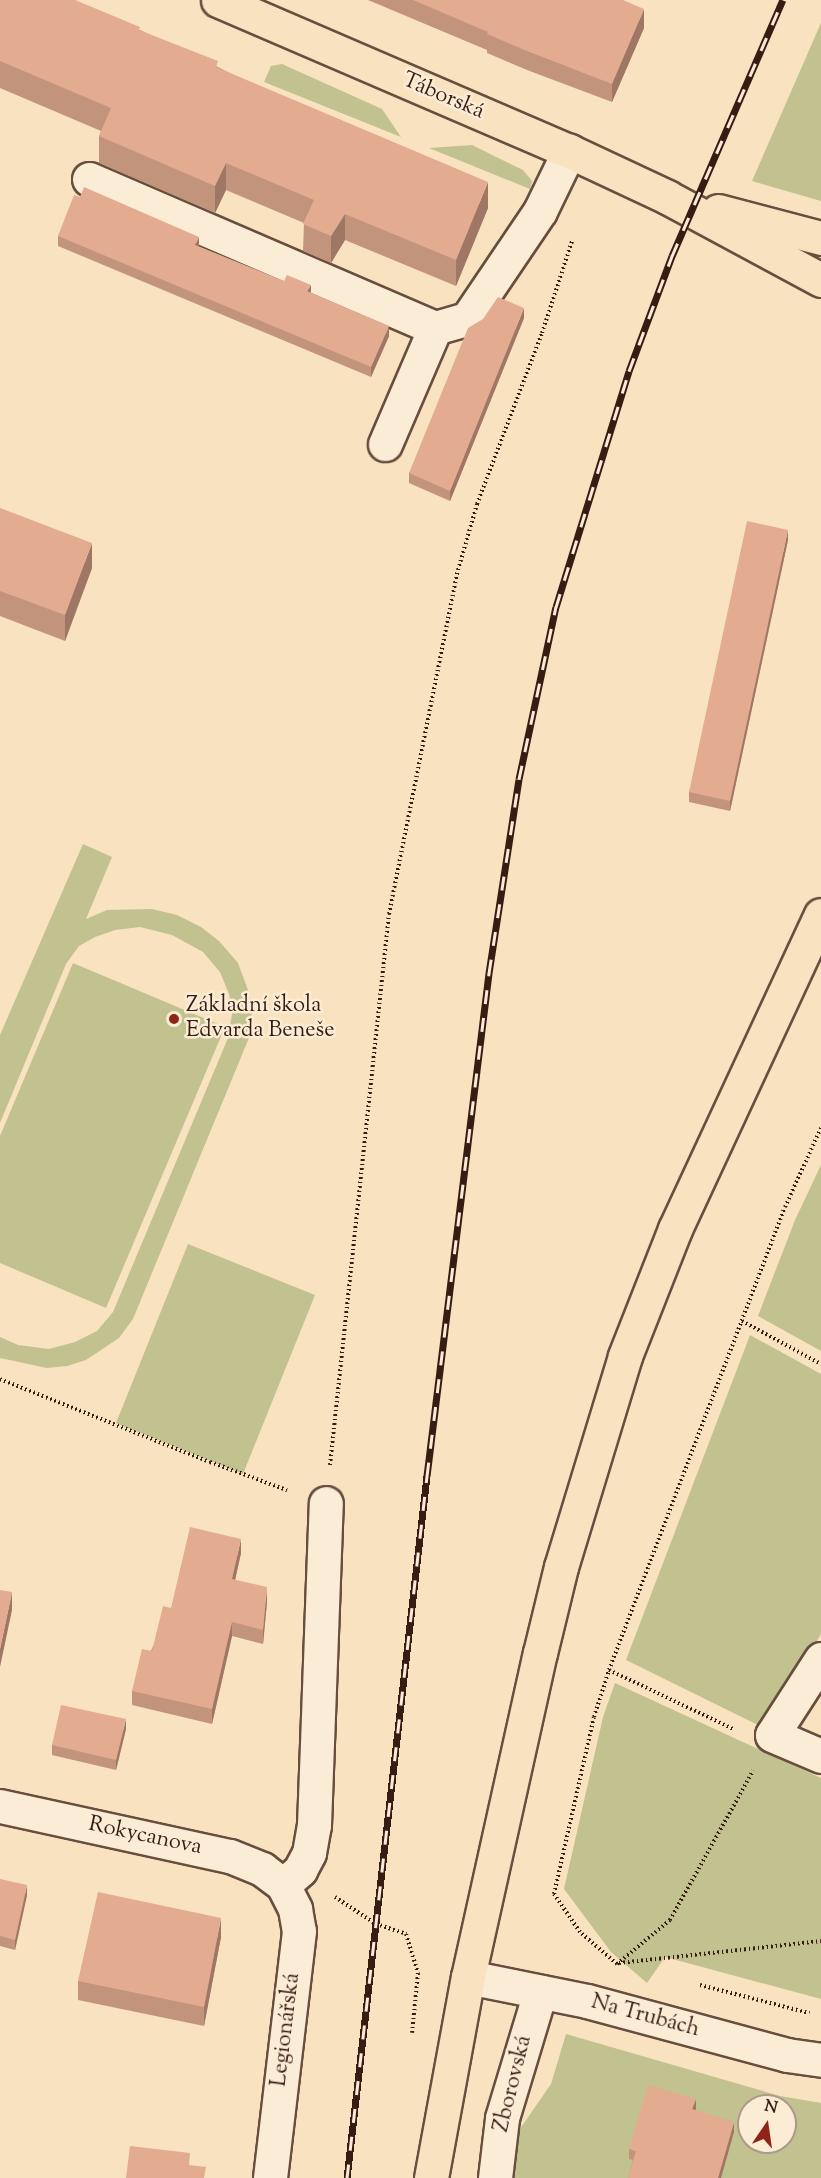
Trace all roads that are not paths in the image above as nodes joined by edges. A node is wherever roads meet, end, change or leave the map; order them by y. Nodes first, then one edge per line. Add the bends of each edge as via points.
1 (218, 0) edge
2 (569, 151) junction
3 (89, 179) dead end
4 (667, 197) junction
5 (821, 238) edge
6 (821, 280) edge
7 (435, 328) junction
8 (385, 444) dead end
9 (821, 893) edge
10 (821, 915) edge
11 (801, 954) junction
12 (326, 1503) road end
13 (821, 1659) edge
14 (821, 1756) edge
15 (0, 1806) edge
16 (283, 1885) junction
17 (468, 1977) junction
18 (540, 1992) junction
19 (821, 2060) edge
20 (270, 2178) edge
21 (431, 2178) edge
22 (495, 2178) edge

1 - 2 main road, Táborská
2 - 4 main road, Táborská
2 - 7 street via 540,212 467,319
3 - 7 street
4 - 5 main road, Táborská
4 - 6 main road, Táborská
7 - 8 street
9 - 11 main road
10 - 11 main road
11 - 17 main road via 675,1229 625,1356 545,1632
12 - 16 street via 314,1824 309,1853 300,1870
13 - 14 street via 770,1740
15 - 16 street, Rokycanova via 230,1856 262,1869
16 - 20 street, Legionářská via 295,1909 299,1931
17 - 18 street, Na Trubách
17 - 21 main road
18 - 19 street, Na Trubách via 787,2055
18 - 22 street, Zborovská via 502,2118

